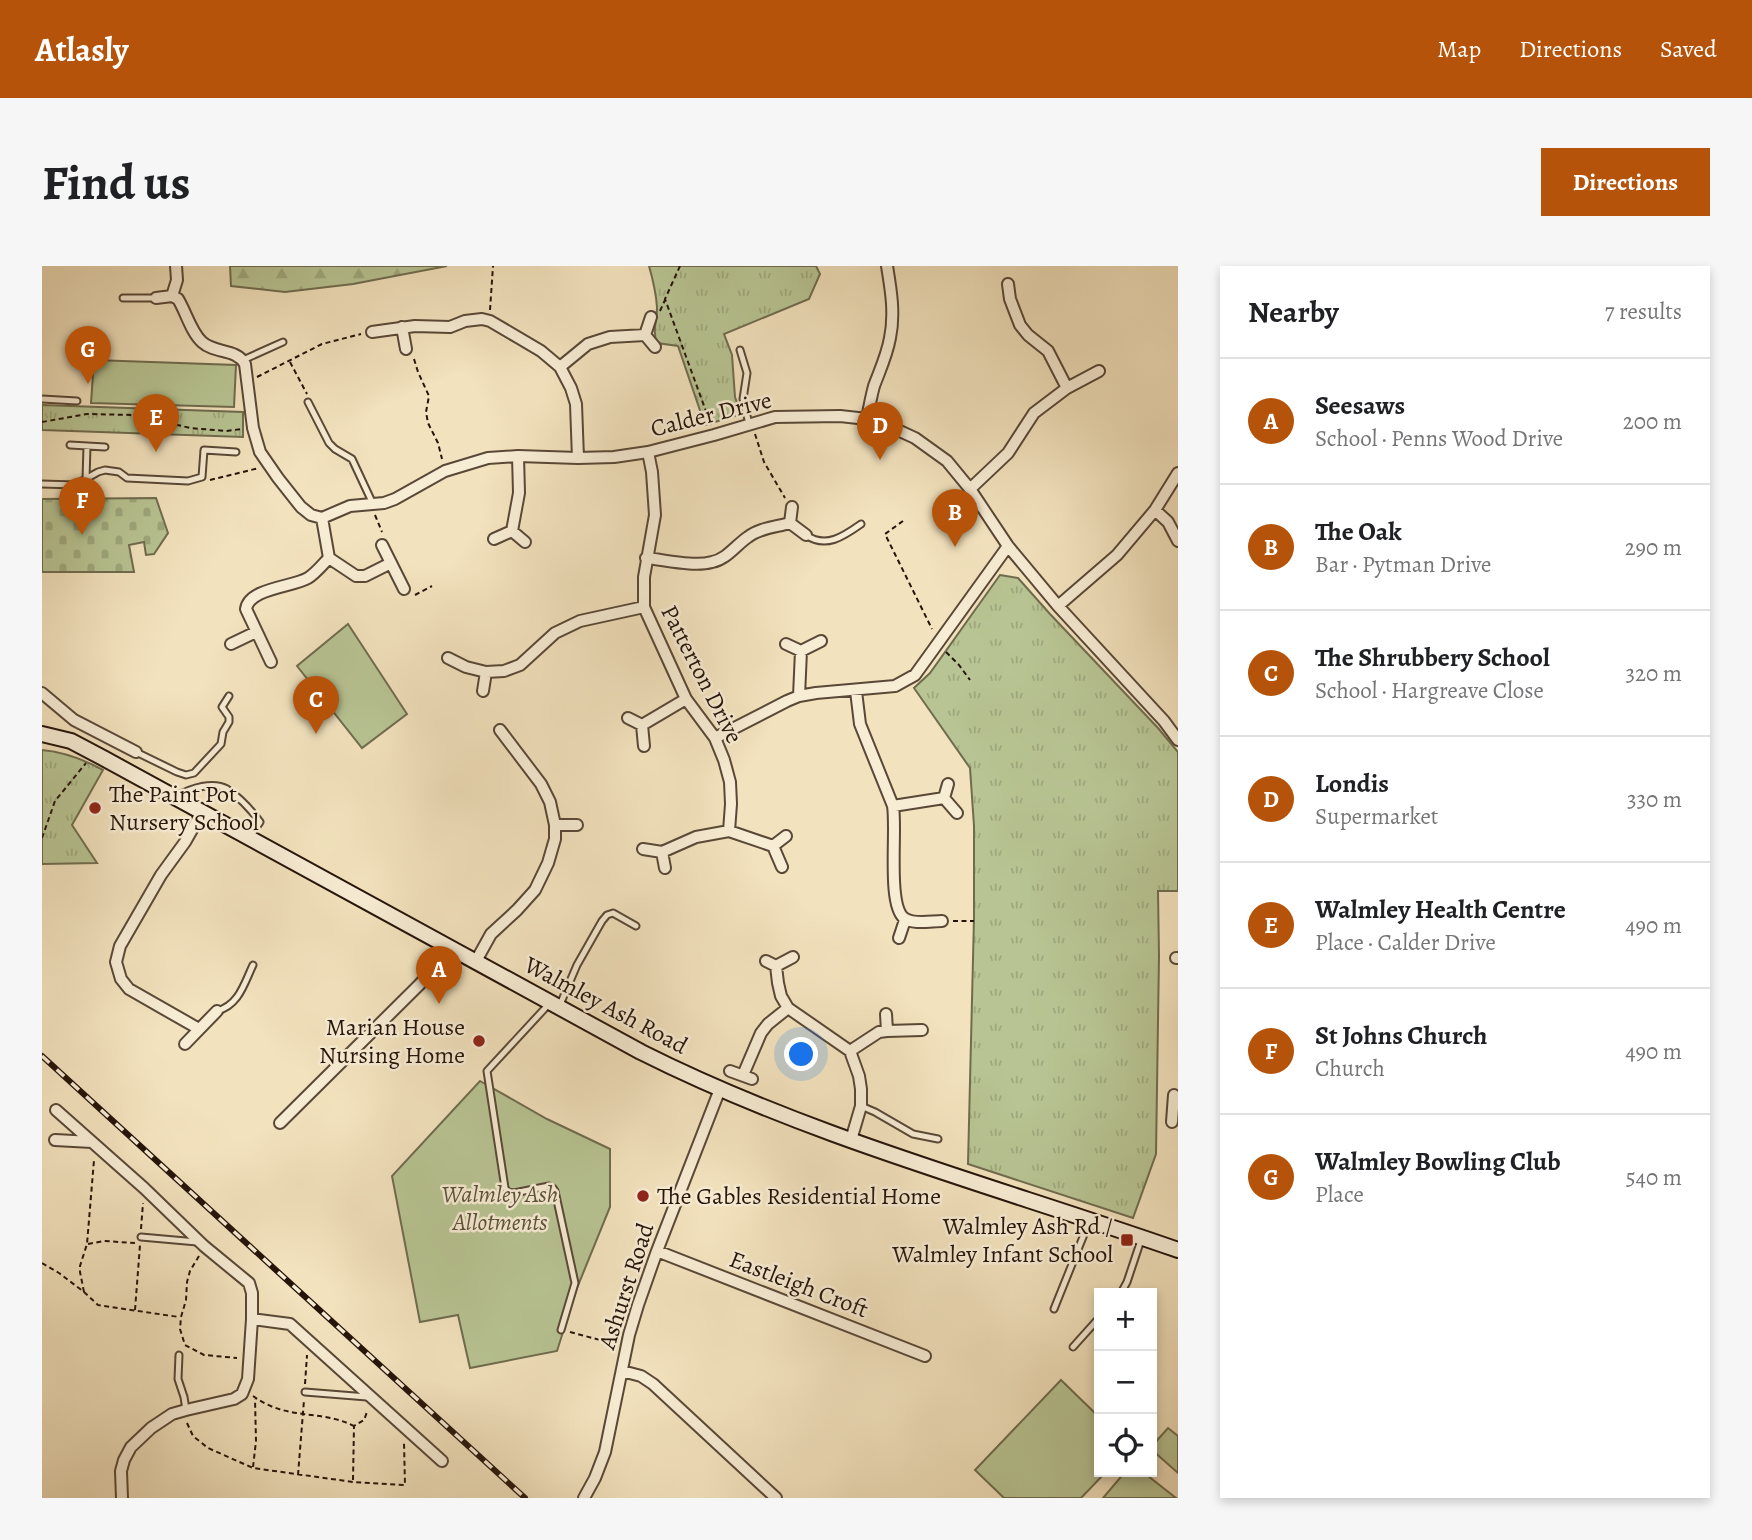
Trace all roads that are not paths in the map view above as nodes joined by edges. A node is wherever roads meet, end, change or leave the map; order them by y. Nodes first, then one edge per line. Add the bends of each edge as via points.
1 (176, 266) edge
2 (887, 266) edge
3 (1008, 284) dead end
4 (172, 296) junction
5 (123, 298) dead end
6 (156, 298) joint
7 (1027, 308) dead end
8 (1014, 312) junction
9 (651, 317) dead end
10 (402, 327) junction
11 (372, 332) road end
12 (645, 335) junction
13 (282, 342) dead end
14 (655, 347) dead end
15 (406, 349) road end
16 (740, 350) dead end
17 (243, 360) junction
18 (560, 367) junction
19 (1099, 371) dead end
20 (1067, 388) junction
21 (42, 400) edge
22 (77, 401) dead end
23 (308, 402) road end
24 (867, 419) junction
25 (750, 424) junction
26 (70, 445) dead end
27 (87, 446) junction
28 (105, 447) dead end
29 (236, 452) dead end
30 (648, 452) junction
31 (518, 456) junction
32 (578, 458) junction
33 (1178, 473) edge
34 (86, 479) junction
35 (42, 484) edge
36 (970, 489) junction
37 (373, 504) junction
38 (792, 507) road end
39 (1155, 510) junction
40 (322, 518) junction
41 (790, 523) junction
42 (861, 524) dead end
43 (512, 531) junction
44 (806, 535) joint
45 (494, 539) dead end
46 (1178, 541) edge
47 (525, 542) dead end
48 (382, 545) dead end
49 (1008, 546) junction
50 (329, 558) junction
51 (646, 558) junction
52 (391, 563) junction
53 (404, 589) dead end
54 (1058, 606) junction
55 (644, 607) junction
56 (256, 632) junction
57 (821, 641) dead end
58 (231, 644) dead end
59 (786, 644) dead end
60 (801, 651) junction
61 (448, 658) dead end
62 (271, 662) dead end
63 (485, 672) junction
64 (483, 691) dead end
65 (856, 691) junction
66 (42, 693) edge
67 (229, 696) dead end
68 (799, 696) junction
69 (686, 699) junction
70 (628, 718) dead end
71 (642, 725) junction
72 (500, 730) dead end
73 (42, 734) edge
74 (715, 738) junction
75 (1178, 740) edge
76 (115, 742) junction
77 (644, 746) dead end
78 (136, 752) joint
79 (98, 758) junction
80 (948, 784) dead end
81 (175, 798) junction
82 (944, 798) junction
83 (893, 806) junction
84 (202, 812) junction
85 (957, 813) dead end
86 (555, 825) junction
87 (577, 825) dead end
88 (729, 831) junction
89 (786, 836) dead end
90 (249, 838) junction
91 (773, 846) junction
92 (643, 849) dead end
93 (662, 852) junction
94 (782, 867) dead end
95 (665, 868) dead end
96 (905, 920) junction
97 (942, 921) road end
98 (636, 926) dead end
99 (899, 938) dead end
100 (448, 946) junction
101 (793, 957) dead end
102 (476, 961) junction
103 (766, 961) dead end
104 (253, 965) dead end
105 (776, 966) junction
106 (555, 1004) junction
107 (788, 1008) junction
108 (217, 1011) joint
109 (886, 1014) dead end
110 (199, 1029) junction
111 (922, 1030) dead end
112 (887, 1031) junction
113 (185, 1044) dead end
114 (850, 1051) junction
115 (730, 1070) dead end
116 (720, 1089) junction
117 (1175, 1103) edge
118 (861, 1106) junction
119 (56, 1110) dead end
120 (1172, 1122) dead end
121 (280, 1123) dead end
122 (939, 1139) dead end
123 (55, 1140) dead end
124 (851, 1140) junction
125 (94, 1144) junction
126 (1090, 1219) junction
127 (141, 1237) road end
128 (1142, 1237) junction
129 (203, 1244) junction
130 (1178, 1250) edge
131 (657, 1251) junction
132 (1124, 1288) edge
133 (1054, 1309) dead end
134 (252, 1319) junction
135 (1094, 1324) edge
136 (561, 1329) road end
137 (1073, 1347) dead end
138 (179, 1356) dead end
139 (925, 1356) dead end
140 (622, 1371) junction
141 (305, 1392) road end
142 (370, 1397) junction
143 (186, 1410) junction
144 (442, 1461) dead end
145 (122, 1498) edge
146 (584, 1498) edge
147 (775, 1498) edge

1 - 4 street
2 - 24 street via 891,337
3 - 8 street
4 - 6 street
4 - 17 street via 205,345
5 - 6 lane
7 - 8 street
8 - 20 street via 1028,335 1048,351
9 - 12 street
10 - 11 street
10 - 15 street
10 - 18 street via 490,321
12 - 14 street
12 - 18 street via 587,344
13 - 17 lane
16 - 25 lane via 747,373 743,399
17 - 40 street via 260,452 300,507
18 - 32 street via 576,404
19 - 20 street
20 - 36 street via 1034,413 1008,453
21 - 22 lane
23 - 37 lane via 329,443 352,459
24 - 25 street, Calder Drive via 812,415
24 - 36 street, Calder Drive via 915,438 947,461
25 - 30 street, Calder Drive
26 - 27 lane
27 - 28 lane
27 - 34 lane
29 - 34 lane via 204,450 202,477 188,481 127,478 119,471 105,470
30 - 32 street, Calder Drive
30 - 51 street, Patterton Drive via 655,515
31 - 32 street, Calder Drive
31 - 37 street, Calder Drive via 488,458 445,471 395,499
31 - 43 street via 519,493
33 - 39 street
34 - 35 lane via 75,485
36 - 49 street, Calder Drive
37 - 40 street, Calder Drive via 350,506
38 - 41 street
39 - 46 street
39 - 54 street via 1117,555
40 - 50 street
41 - 44 street
41 - 51 street via 755,532 714,562
42 - 44 lane via 831,541 820,542
43 - 45 street
43 - 47 street
48 - 52 street
49 - 54 street, Calder Drive
49 - 65 street via 915,675 895,686
50 - 52 street via 356,576
50 - 56 street via 307,578 249,600 246,609
51 - 55 street, Patterton Drive
52 - 53 street
54 - 75 street, Calder Drive
55 - 63 street via 580,621 555,633 520,665
55 - 69 street, Patterton Drive
56 - 58 street
56 - 62 street
57 - 60 street
59 - 60 street
60 - 68 street
61 - 63 street
63 - 64 street
65 - 68 street
65 - 83 street via 860,724
66 - 76 street via 74,720
67 - 78 lane via 222,707 229,722 221,744 194,773 177,772
68 - 74 street
69 - 71 street
69 - 74 street, Patterton Drive
70 - 71 street
71 - 77 street
72 - 86 street via 541,784
73 - 79 street, Walmley Ash Road via 71,741
74 - 88 street, Patterton Drive via 730,782
76 - 78 street
76 - 79 street
79 - 81 street, Walmley Ash Road
80 - 82 street
81 - 84 street, Walmley Ash Road
81 - 90 lane via 189,789 226,788 260,822
82 - 83 street
82 - 85 street
83 - 96 street via 895,902
84 - 90 street, Walmley Ash Road
84 - 110 street via 120,946 116,962 129,989
86 - 87 street
86 - 102 street via 548,863 535,890 491,934
88 - 91 street
88 - 93 street via 696,837
89 - 91 street
90 - 100 street, Walmley Ash Road
91 - 94 street
92 - 93 street
93 - 95 street
96 - 97 street
96 - 99 street
98 - 106 lane via 612,913 607,915
100 - 102 street, Walmley Ash Road
100 - 121 street via 419,985
101 - 105 street
102 - 106 street, Walmley Ash Road
103 - 105 street
104 - 108 lane via 236,999
105 - 107 street
106 - 116 street, Walmley Ash Road
106 - 136 lane via 487,1071 505,1188 514,1193 550,1186 555,1191 575,1283
107 - 114 street
107 - 115 street via 761,1033 747,1077
108 - 110 street
109 - 112 street
110 - 113 street
111 - 112 street
112 - 114 street
114 - 118 street via 859,1076
116 - 124 street, Walmley Ash Road
116 - 131 street, Ashurst Road
117 - 120 street
118 - 122 lane via 913,1134
118 - 124 street
119 - 125 street
123 - 125 street
124 - 126 street, Walmley Ash Road
125 - 129 street
126 - 128 street, Walmley Ash Road
126 - 133 lane
127 - 129 lane
128 - 130 street, Walmley Ash Road
128 - 132 lane
129 - 134 street via 249,1283
131 - 139 street, Eastleigh Croft
131 - 140 street, Ashurst Road
134 - 142 street via 290,1324
134 - 143 street via 248,1379 242,1394
135 - 137 lane
138 - 143 lane via 178,1379
140 - 146 street, Ashurst Road via 605,1452
140 - 147 street via 653,1384
141 - 142 lane
142 - 144 street via 421,1450
143 - 145 street via 151,1428 131,1447 121,1471

